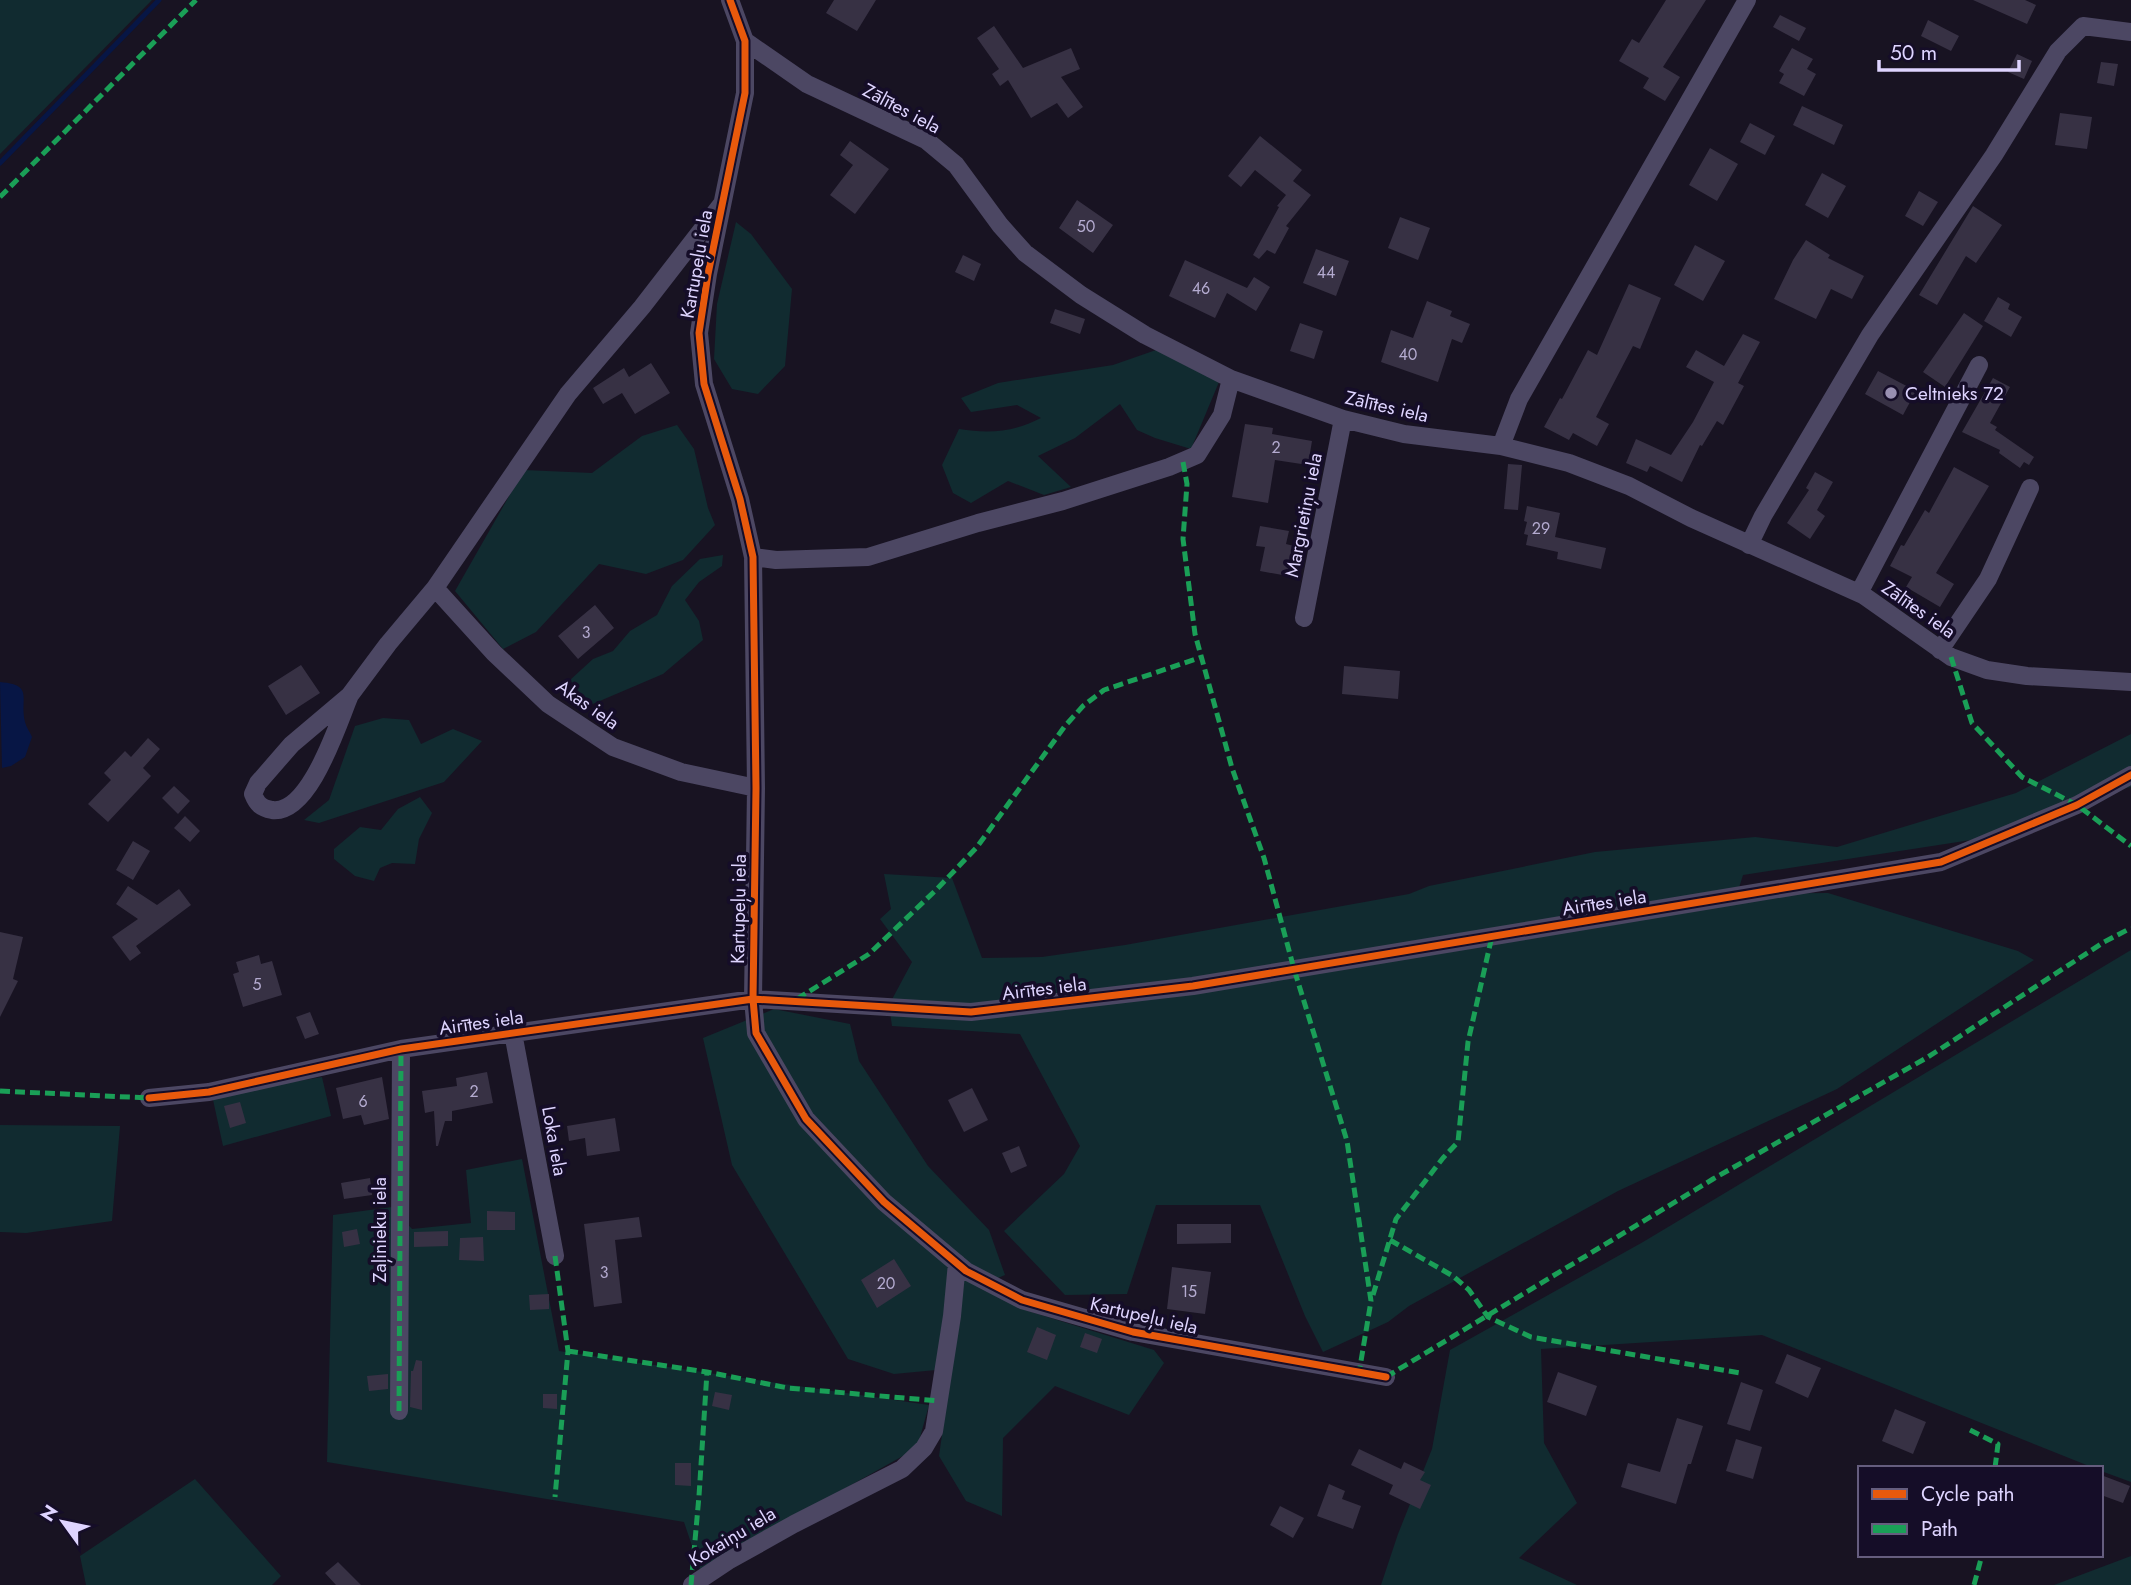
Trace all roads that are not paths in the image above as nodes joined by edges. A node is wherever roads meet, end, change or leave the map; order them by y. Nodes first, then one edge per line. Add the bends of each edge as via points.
1 (730, 0) edge
2 (1747, 0) edge
3 (2131, 32) edge
4 (745, 41) junction
5 (723, 202) junction
6 (1979, 365) dead end
7 (1231, 379) junction
8 (1343, 419) junction
9 (1501, 446) junction
10 (2031, 488) dead end
11 (1749, 545) junction
12 (753, 557) junction
13 (435, 588) junction
14 (1859, 593) junction
15 (1304, 618) dead end
16 (1940, 650) junction
17 (2131, 682) edge
18 (350, 695) junction
19 (2131, 775) edge
20 (756, 788) junction
21 (752, 999) junction
22 (513, 1033) junction
23 (401, 1049) junction
24 (149, 1098) dead end
25 (555, 1256) dead end
26 (957, 1264) junction
27 (1385, 1377) dead end
28 (400, 1411) dead end
29 (692, 1585) edge

1 - 4 street
2 - 9 street via 1520,399
3 - 11 street via 2084,26 2058,51 1994,155 1870,335
4 - 5 street, Kartupeļu iela via 745,93
4 - 7 street, Zālītes iela via 807,84 926,140 956,164 1026,253 1145,335
5 - 12 street, Kartupeļu iela via 699,333 704,384
5 - 13 street via 568,394
6 - 14 street
7 - 8 street, Zālītes iela
7 - 12 street via 1222,415 1197,456 1169,467 868,557
8 - 9 street, Zālītes iela via 1404,434
8 - 15 street, Margrietiņu iela
9 - 11 street, Zālītes iela via 1569,463 1629,486
10 - 16 street via 1988,579
11 - 14 street, Zālītes iela
12 - 20 street, Kartupeļu iela
13 - 18 street
13 - 20 street, Akas iela via 548,704 613,747 681,772
14 - 16 street, Zālītes iela
16 - 17 street, Zālītes iela via 1987,670
18 - 18 street via 314,780 288,808 257,804 258,783 292,744
19 - 21 street, Airītes iela via 2077,805 1941,862 1193,986 971,1012
20 - 21 street, Kartupeļu iela
21 - 22 street, Airītes iela
21 - 26 street, Kartupeļu iela via 756,1033 806,1119 884,1202
22 - 23 street, Airītes iela
22 - 25 street, Loka iela
23 - 24 street, Airītes iela via 209,1092
23 - 28 street, Zaļinieku iela
26 - 27 street, Kartupeļu iela via 1022,1300 1133,1332
26 - 29 street, Kokaiņu iela via 934,1431 925,1448 902,1469 794,1524

